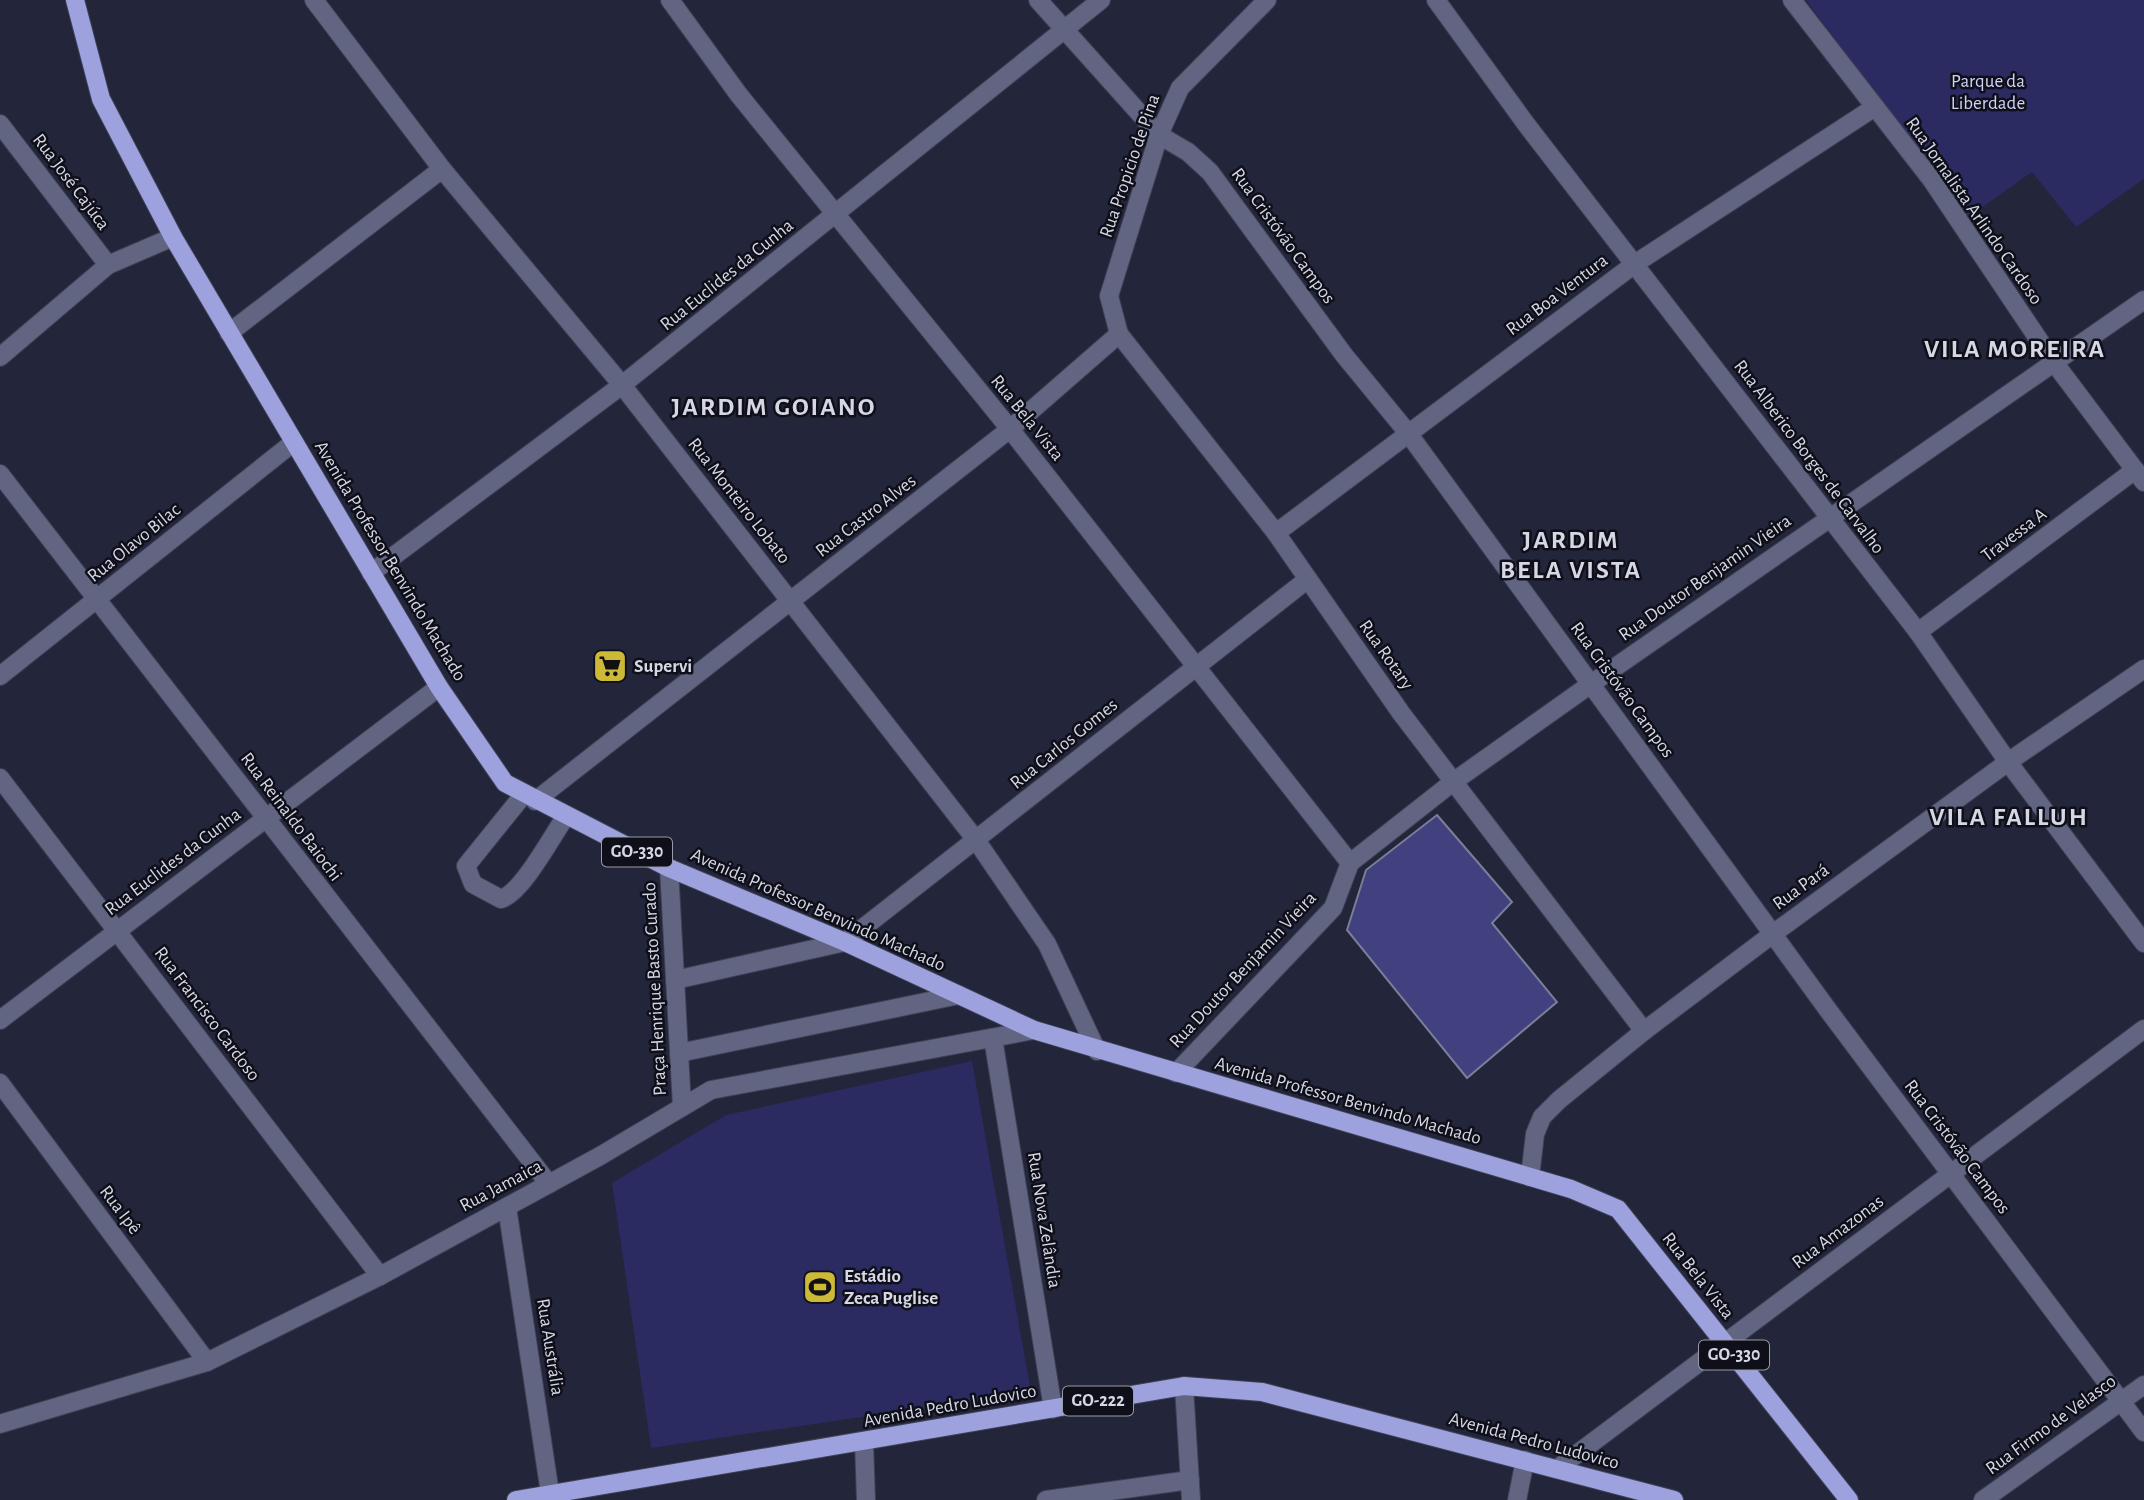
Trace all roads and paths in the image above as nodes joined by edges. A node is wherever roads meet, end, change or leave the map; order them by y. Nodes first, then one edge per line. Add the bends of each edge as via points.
1 (75, 0) edge
2 (314, 0) edge
3 (670, 0) edge
4 (1038, 0) edge
5 (1101, 0) edge
6 (1267, 0) edge
7 (1436, 0) edge
8 (1792, 0) edge
9 (1062, 30) junction
10 (1875, 107) junction
11 (0, 124) edge
12 (1159, 135) junction
13 (442, 169) junction
14 (834, 216) junction
15 (173, 237) junction
16 (1636, 263) junction
17 (108, 265) junction
18 (1109, 296) joint
19 (2144, 300) edge
20 (229, 333) junction
21 (1119, 334) junction
22 (0, 357) edge
23 (2053, 361) junction
24 (622, 386) junction
25 (1010, 429) junction
26 (1408, 433) junction
27 (294, 442) junction
28 (0, 474) edge
29 (2140, 476) edge
30 (1828, 518) junction
31 (1276, 533) junction
32 (372, 573) junction
33 (1308, 579) junction
34 (97, 599) junction
35 (792, 601) junction
36 (1918, 632) junction
37 (1194, 667) junction
38 (2144, 669) edge
39 (0, 676) edge
40 (1591, 684) junction
41 (439, 687) junction
42 (2008, 762) junction
43 (0, 778) edge
44 (1453, 782) junction
45 (529, 798) junction
46 (566, 816) junction
47 (266, 818) junction
48 (976, 840) junction
49 (1350, 863) junction
50 (669, 868) junction
51 (117, 931) junction
52 (1774, 933) junction
53 (845, 942) junction
54 (2144, 943) edge
55 (676, 980) junction
56 (959, 995) junction
57 (0, 1020) edge
58 (2144, 1029) edge
59 (1034, 1030) junction
60 (1644, 1031) junction
61 (993, 1038) junction
62 (1097, 1051) junction
63 (679, 1053) junction
64 (1176, 1073) junction
65 (0, 1083) edge
66 (682, 1107) junction
67 (1951, 1173) junction
68 (1531, 1177) junction
69 (550, 1184) junction
70 (507, 1206) junction
71 (1618, 1209) joint
72 (380, 1276) junction
73 (1725, 1343) junction
74 (207, 1362) junction
75 (2144, 1385) edge
76 (1184, 1386) junction
77 (2120, 1402) junction
78 (1054, 1409) junction
79 (0, 1424) edge
80 (2144, 1432) edge
81 (864, 1442) junction
82 (1525, 1461) junction
83 (1557, 1469) junction
84 (1190, 1480) junction
85 (551, 1497) edge
86 (516, 1500) edge
87 (866, 1500) edge
88 (1046, 1500) edge
89 (1191, 1500) edge
90 (1517, 1500) edge
91 (1674, 1500) edge
92 (1849, 1500) edge
93 (1983, 1500) edge

1 - 15 main road, Avenida Professor Benvindo Machado / GO-330 via 101,99
2 - 13 street, Rua Monteiro Lobato
3 - 14 street, Rua Bela Vista
4 - 9 street, Rua Cristóvão Campos
5 - 9 street, Rua Euclides da Cunha
6 - 12 street, Rua Propicio de Pina via 1180,88
7 - 16 street, Rua Alberico Borges de Carvalho
8 - 10 street, Rua Jornalista Arlindo Cardoso
9 - 12 street, Rua Cristóvão Campos
9 - 14 street, Rua Euclides da Cunha
10 - 16 street, Rua Boa Ventura
10 - 23 street, Rua Jornalista Arlindo Cardoso via 1931,179
11 - 17 street, Rua José Cajúca
12 - 18 street, Rua Propicio de Pina
12 - 26 street, Rua Cristóvão Campos via 1210,172 1344,355
13 - 20 street
13 - 24 street, Rua Monteiro Lobato
14 - 24 street, Rua Euclides da Cunha
14 - 25 street, Rua Bela Vista
15 - 17 street
15 - 20 main road, Avenida Professor Benvindo Machado / GO-330
16 - 26 street, Rua Boa Ventura
16 - 30 street, Rua Alberico Borges de Carvalho
17 - 22 street
18 - 21 street, Rua Rotary
19 - 23 street, Rua Doutor Benjamin Vieira
20 - 27 main road, Avenida Professor Benvindo Machado / GO-330
21 - 25 street, Rua Castro Alves
21 - 31 street, Rua Rotary
23 - 29 street, Rua Jornalista Arlindo Cardoso
23 - 30 street, Rua Doutor Benjamin Vieira
24 - 32 street, Rua Euclides da Cunha
24 - 35 street, Rua Monteiro Lobato
25 - 35 street, Rua Castro Alves
25 - 37 street, Rua Bela Vista
26 - 31 street, Rua Boa Ventura
26 - 40 street, Rua Cristóvão Campos
27 - 32 main road, Avenida Professor Benvindo Machado / GO-330
27 - 34 street, Rua Olavo Bilac
28 - 34 street, Rua Reinaldo Baiochi
29 - 36 street, Travessa A
30 - 36 street, Rua Alberico Borges de Carvalho
30 - 40 street, Rua Doutor Benjamin Vieira
31 - 33 street, Rua Rotary
32 - 41 main road, Avenida Professor Benvindo Machado / GO-330
33 - 37 street, Rua Carlos Gomes
33 - 44 street, Rua Rotary
34 - 39 street, Rua Olavo Bilac
34 - 47 street, Rua Reinaldo Baiochi
35 - 45 street, Rua Castro Alves
35 - 48 street, Rua Monteiro Lobato
36 - 42 street, Rua Alberico Borges de Carvalho
37 - 48 street, Rua Carlos Gomes
37 - 49 street, Rua Bela Vista
38 - 42 street, Rua Pará
40 - 44 street, Rua Doutor Benjamin Vieira
40 - 52 street, Rua Cristóvão Campos
41 - 45 main road, Avenida Professor Benvindo Machado / GO-330 via 505,783
41 - 47 street, Rua Euclides da Cunha
42 - 52 street, Rua Pará
42 - 54 street, Rua Alberico Borges de Carvalho
43 - 51 street, Rua Francisco Cardoso
44 - 49 street, Rua Doutor Benjamin Vieira
44 - 60 street, Rua Rotary
45 - 46 main road, Avenida Professor Benvindo Machado / GO-330
45 - 46 street, Rua Castro Alves via 466,866 473,884 500,899 509,897
46 - 50 main road, Avenida Professor Benvindo Machado / GO-330
47 - 51 street, Rua Euclides da Cunha
47 - 69 street, Rua Reinaldo Baiochi
48 - 53 street, Rua Carlos Gomes
48 - 62 street, Rua Monteiro Lobato via 1047,944
49 - 64 street, Rua Doutor Benjamin Vieira via 1332,908
50 - 53 main road, Avenida Professor Benvindo Machado / GO-330
50 - 55 street, Praça Henrique Basto Curado
51 - 57 street, Rua Euclides da Cunha
51 - 72 street, Rua Francisco Cardoso
52 - 60 street, Rua Pará
52 - 67 street, Rua Cristóvão Campos
53 - 55 street
53 - 56 main road, Avenida Professor Benvindo Machado / GO-330
55 - 63 street, Praça Henrique Basto Curado
56 - 59 main road, Avenida Professor Benvindo Machado / GO-330
56 - 63 street
58 - 67 street, Rua Amazonas
59 - 61 street, Rua Jamaica
59 - 62 main road, Avenida Professor Benvindo Machado / GO-330
60 - 68 street, Rua Pará via 1542,1117 1535,1134
61 - 66 street, Rua Jamaica via 711,1090
61 - 78 street, Rua Nova Zelândia
62 - 64 main road, Avenida Professor Benvindo Machado / GO-330
63 - 66 street, Praça Henrique Basto Curado
64 - 68 main road, Avenida Professor Benvindo Machado / GO-330
65 - 74 street, Rua Ipê
66 - 69 street, Rua Jamaica
67 - 73 street, Rua Amazonas
67 - 77 street, Rua Cristóvão Campos
68 - 71 main road, Avenida Professor Benvindo Machado / GO-330
69 - 70 street, Rua Jamaica
70 - 72 street, Rua Jamaica
70 - 85 street, Rua Austrália
71 - 73 main road, Rua Bela Vista / GO-330
72 - 74 street, Rua Jamaica
73 - 83 street, Rua Amazonas
73 - 92 main road, Rua Bela Vista / GO-330
74 - 79 street, Rua Jamaica
75 - 77 street, Rua Firmo de Velasco
76 - 78 main road, Avenida Pedro Ludovico / GO-222
76 - 82 main road, Avenida Pedro Ludovico / GO-222 via 1262,1392
76 - 84 street
77 - 80 street, Rua Cristóvão Campos
77 - 93 street, Rua Firmo de Velasco
78 - 81 main road, Avenida Pedro Ludovico / GO-222
81 - 85 main road, Avenida Pedro Ludovico / GO-222
81 - 87 street
82 - 83 main road, Avenida Pedro Ludovico / GO-222
82 - 90 street
83 - 91 main road, Avenida Pedro Ludovico / GO-222
84 - 88 street
84 - 89 street
85 - 86 main road, Avenida Pedro Ludovico / GO-222

